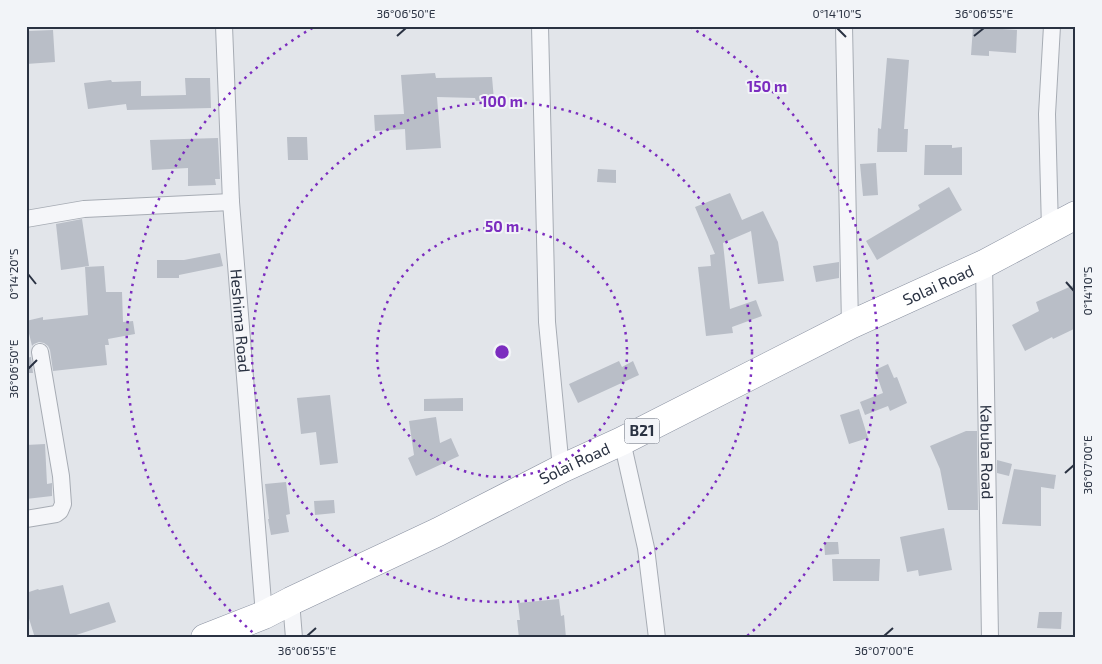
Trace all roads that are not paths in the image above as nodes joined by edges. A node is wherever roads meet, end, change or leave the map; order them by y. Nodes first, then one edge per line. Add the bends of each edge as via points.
1 (224, 26) edge
2 (540, 26) edge
3 (844, 26) edge
4 (1052, 26) edge
5 (231, 202) junction
6 (1076, 216) edge
7 (26, 219) edge
8 (1050, 229) junction
9 (984, 264) junction
10 (850, 325) junction
11 (40, 352) dead end
12 (622, 441) junction
13 (561, 470) junction
14 (26, 519) edge
15 (291, 601) junction
16 (264, 615) junction
17 (205, 638) edge
18 (294, 638) edge
19 (657, 638) edge
20 (990, 638) edge

1 - 5 street, Heshima Road
2 - 13 street via 547,322
3 - 10 street
4 - 8 street via 1047,114
5 - 7 street via 84,209
5 - 16 street, Heshima Road
6 - 8 highway, Solai Road / B21
8 - 9 highway, Solai Road / B21
9 - 10 highway, Solai Road / B21
9 - 20 street, Kabuba Road
10 - 12 highway, Solai Road / B21
11 - 14 street via 63,504 56,514
12 - 13 highway, Solai Road / B21
12 - 19 street via 646,548
13 - 15 highway, Solai Road / B21
15 - 16 highway, Solai Road / B21
15 - 18 street
16 - 17 highway, Solai Road / B21

